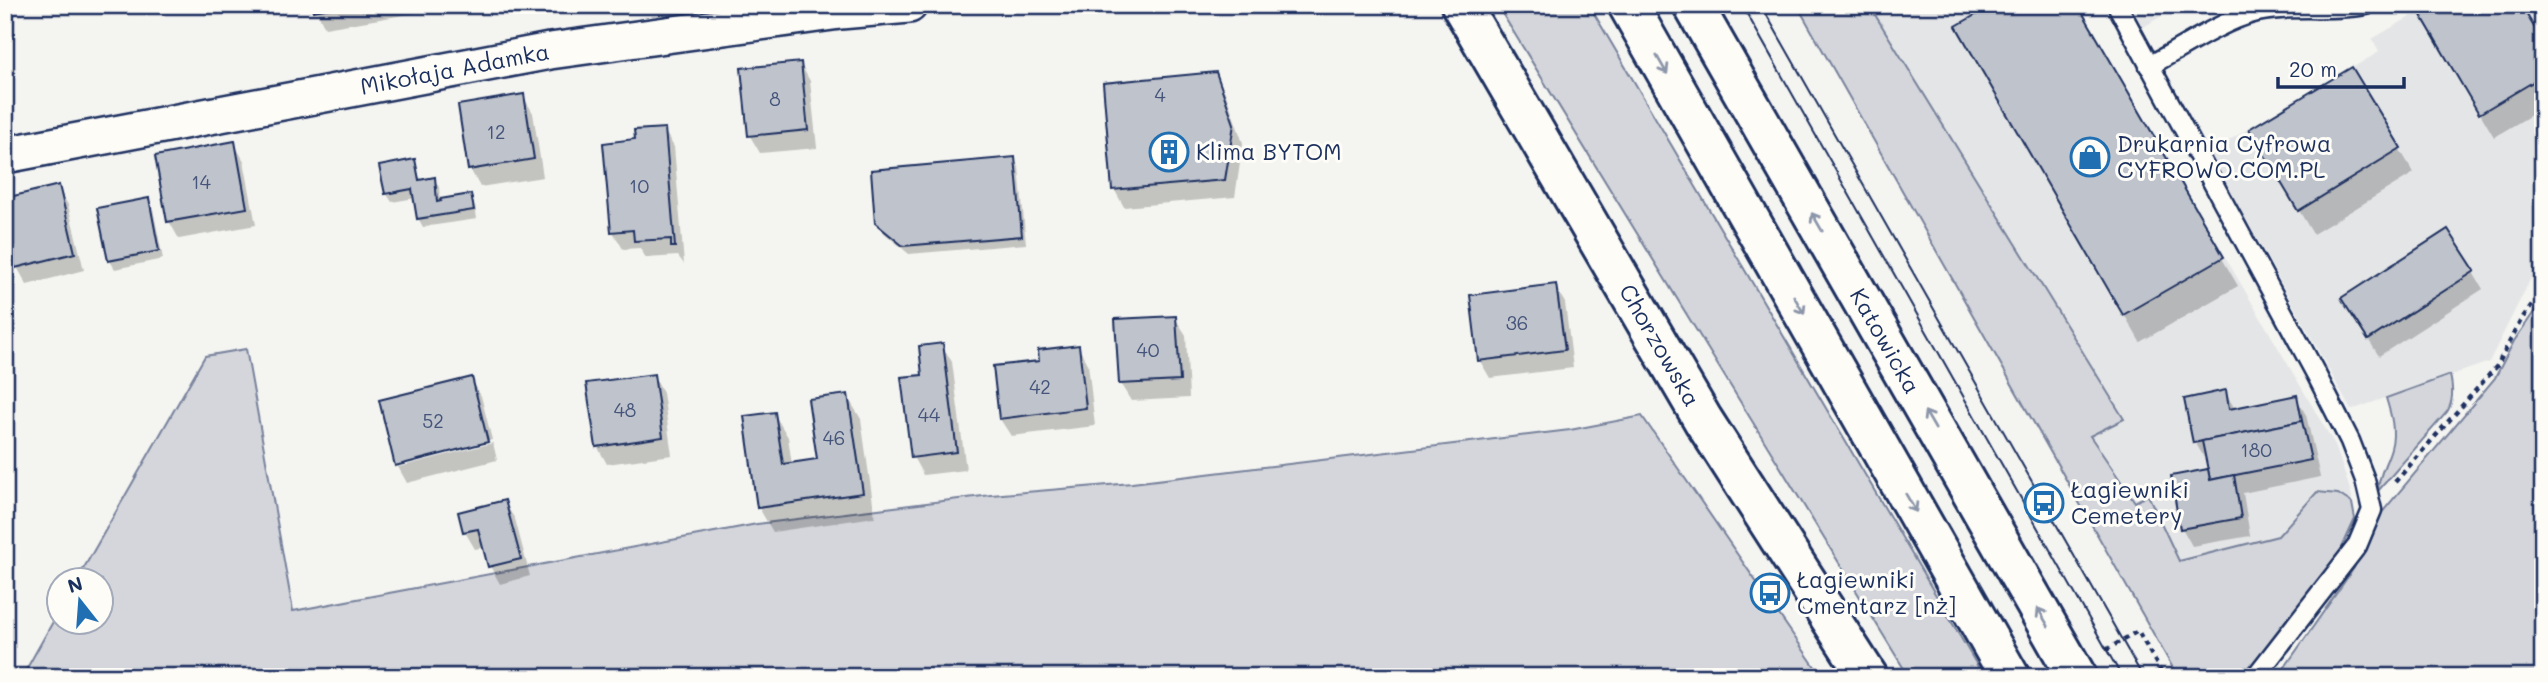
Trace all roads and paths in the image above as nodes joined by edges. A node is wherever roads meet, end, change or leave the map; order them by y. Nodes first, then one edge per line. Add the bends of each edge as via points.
1 (909, 5) edge
2 (1461, 5) edge
3 (1628, 5) edge
4 (1693, 5) edge
5 (2117, 5) edge
6 (2366, 5) edge
7 (2149, 66) junction
8 (5, 155) edge
9 (2543, 289) edge
10 (2372, 510) junction
11 (2138, 631) dead end
12 (1868, 677) edge
13 (2010, 677) edge
14 (2077, 677) edge
15 (2164, 677) edge
16 (2255, 677) edge

1 - 8 street, Mikołaja Adamka via 550,51
2 - 12 main road, Chorzowska via 1703,420
3 -> 13 main road
14 -> 4 main road, Katowicka
5 - 7 lane
6 - 7 lane via 2256,12
7 - 10 lane via 2350,441
9 - 10 path via 2497,366
10 - 16 lane via 2357,546
11 - 15 path

